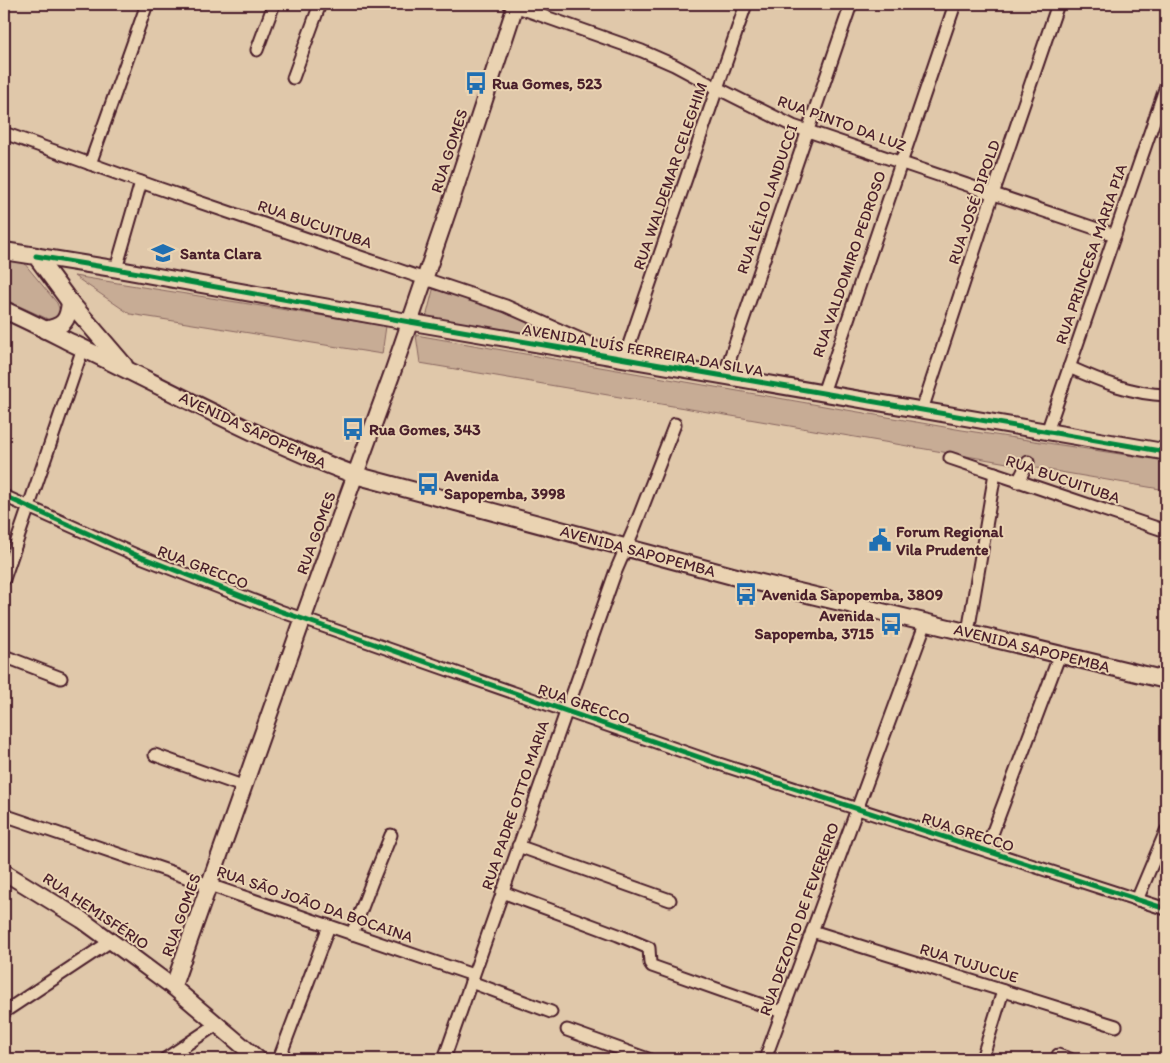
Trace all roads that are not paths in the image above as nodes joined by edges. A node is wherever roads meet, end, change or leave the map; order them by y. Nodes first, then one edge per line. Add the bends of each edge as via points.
1 (147, 4) edge
2 (274, 4) edge
3 (320, 4) edge
4 (514, 4) edge
5 (746, 4) edge
6 (851, 4) edge
7 (955, 4) edge
8 (1058, 4) edge
9 (257, 50) dead end
10 (293, 78) dead end
11 (1166, 86) edge
12 (717, 88) junction
13 (1163, 109) edge
14 (807, 131) junction
15 (4, 133) edge
16 (901, 163) junction
17 (90, 164) junction
18 (140, 182) junction
19 (993, 194) junction
20 (1115, 235) junction
21 (4, 250) edge
22 (36, 256) junction
23 (116, 269) junction
24 (425, 279) junction
25 (70, 302) junction
26 (4, 310) edge
27 (410, 322) junction
28 (45, 330) junction
29 (83, 348) junction
30 (617, 358) junction
31 (1069, 367) junction
32 (128, 370) junction
33 (724, 376) junction
34 (823, 393) junction
35 (1166, 395) edge
36 (922, 410) junction
37 (675, 424) dead end
38 (1047, 432) junction
39 (1166, 452) edge
40 (950, 458) dead end
41 (1028, 462) dead end
42 (994, 473) junction
43 (355, 475) junction
44 (1018, 482) junction
45 (4, 496) edge
46 (29, 507) junction
47 (1166, 531) edge
48 (626, 548) junction
49 (4, 579) edge
50 (303, 619) junction
51 (926, 622) junction
52 (968, 632) junction
53 (1060, 654) junction
54 (4, 656) edge
55 (61, 678) dead end
56 (1166, 680) edge
57 (566, 711) junction
58 (155, 755) dead end
59 (245, 787) junction
60 (857, 809) junction
61 (4, 815) edge
62 (1166, 831) edge
63 (391, 835) dead end
64 (518, 846) junction
65 (986, 850) junction
66 (4, 872) edge
67 (210, 886) junction
68 (502, 892) junction
69 (670, 900) dead end
70 (1137, 900) junction
71 (1166, 909) edge
72 (329, 926) junction
73 (812, 931) junction
74 (352, 934) junction
75 (111, 941) junction
76 (472, 978) junction
77 (173, 987) junction
78 (1003, 991) junction
79 (4, 1012) edge
80 (551, 1012) dead end
81 (782, 1012) junction
82 (217, 1024) junction
83 (1116, 1026) dead end
84 (567, 1030) dead end
85 (1058, 1055) dead end
86 (165, 1059) edge
87 (258, 1059) edge
88 (279, 1059) edge
89 (444, 1059) edge
90 (648, 1059) edge
91 (765, 1059) edge
92 (982, 1059) edge
93 (1070, 1059) edge

1 - 17 street
2 - 9 street
3 - 10 street
4 - 12 street, RUA PINTO DA LUZ via 642,51
4 - 24 street, RUA GOMES
5 - 12 street, RUA WALDEMAR CELEGHIM
6 - 14 street, RUA LÉLIO LANDUCCI
7 - 16 street, RUA VALDOMIRO PEDROSO
8 - 19 street, RUA JOSÉ DIPOLD
11 - 13 street, RUA PRINCESA MARIA PIA
12 - 14 street, RUA PINTO DA LUZ
12 - 30 street, RUA WALDEMAR CELEGHIM
13 - 20 street, RUA PRINCESA MARIA PIA
14 - 16 street, RUA PINTO DA LUZ
14 - 33 street, RUA LÉLIO LANDUCCI
15 - 17 street, RUA BUCUITUBA
16 - 19 street, RUA PINTO DA LUZ
16 - 34 street, RUA VALDOMIRO PEDROSO
17 - 18 street, RUA BUCUITUBA
18 - 23 street
18 - 24 street, RUA BUCUITUBA
19 - 20 street, RUA PINTO DA LUZ
19 - 36 street, RUA JOSÉ DIPOLD
20 - 31 street, RUA PRINCESA MARIA PIA
21 - 22 main road
22 - 23 street
22 - 25 main road, AVENIDA SAPOPEMBA
23 - 27 street, AVENIDA LUÍS FERREIRA DA SILVA
24 - 27 street, RUA GOMES
24 - 30 street, RUA BUCUITUBA via 506,306
25 - 28 main road via 64,322
25 - 32 main road, AVENIDA SAPOPEMBA
26 - 28 main road, AVENIDA SAPOPEMBA
27 - 30 street, AVENIDA LUÍS FERREIRA DA SILVA
27 - 43 street, RUA GOMES
28 - 29 main road, AVENIDA SAPOPEMBA
29 - 32 main road, AVENIDA SAPOPEMBA
29 - 46 street
30 - 33 street, AVENIDA LUÍS FERREIRA DA SILVA
31 - 35 street via 1130,390
31 - 38 street, RUA PRINCESA MARIA PIA
32 - 43 main road, AVENIDA SAPOPEMBA via 301,453
33 - 34 street, AVENIDA LUÍS FERREIRA DA SILVA
34 - 36 street, AVENIDA LUÍS FERREIRA DA SILVA
36 - 38 street, AVENIDA LUÍS FERREIRA DA SILVA
37 - 48 street, RUA PADRE OTTO MARIA
38 - 39 street, AVENIDA LUÍS FERREIRA DA SILVA
40 - 42 street, RUA BUCUITUBA
41 - 44 street
42 - 44 street, RUA BUCUITUBA
42 - 52 street
43 - 48 main road, AVENIDA SAPOPEMBA
43 - 50 street, RUA GOMES
44 - 47 street, RUA BUCUITUBA
45 - 46 street, RUA GRECCO
46 - 49 street
46 - 50 street, RUA GRECCO via 136,555
48 - 51 main road, AVENIDA SAPOPEMBA
48 - 57 street, RUA PADRE OTTO MARIA
50 - 57 street, RUA GRECCO
50 - 59 street, RUA GOMES
51 - 52 main road, AVENIDA SAPOPEMBA
51 - 60 street, RUA DEZOITO DE FEVEREIRO
52 - 53 main road, AVENIDA SAPOPEMBA
53 - 56 main road, AVENIDA SAPOPEMBA
53 - 65 street
54 - 55 street
57 - 60 street, RUA GRECCO
57 - 64 street, RUA PADRE OTTO MARIA
58 - 59 street
59 - 67 street, RUA GOMES
60 - 65 street, RUA GRECCO
60 - 73 street, RUA DEZOITO DE FEVEREIRO
61 - 67 street, RUA SÃO JOÃO DA BOCAINA
62 - 70 street
63 - 74 street
64 - 68 street, RUA PADRE OTTO MARIA
64 - 69 street
65 - 70 street, RUA GRECCO
66 - 75 street, RUA HEMISFÉRIO
67 - 72 street, RUA SÃO JOÃO DA BOCAINA
67 - 77 street, RUA GOMES
68 - 76 street, RUA PADRE OTTO MARIA
68 - 81 street via 649,948 652,966
70 - 71 street, RUA GRECCO
72 - 74 street, RUA SÃO JOÃO DA BOCAINA
72 - 88 street
73 - 78 street, RUA TUJUCUE
73 - 81 street, RUA DEZOITO DE FEVEREIRO
74 - 76 street, RUA SÃO JOÃO DA BOCAINA
75 - 77 street, RUA HEMISFÉRIO
75 - 79 street
76 - 80 street, RUA SÃO JOÃO DA BOCAINA
76 - 89 street, RUA PADRE OTTO MARIA
77 - 82 street, RUA HEMISFÉRIO
78 - 83 street, RUA TUJUCUE
78 - 92 street
81 - 91 street, RUA DEZOITO DE FEVEREIRO
82 - 86 street
82 - 87 street, RUA HEMISFÉRIO
84 - 90 street
85 - 93 street

